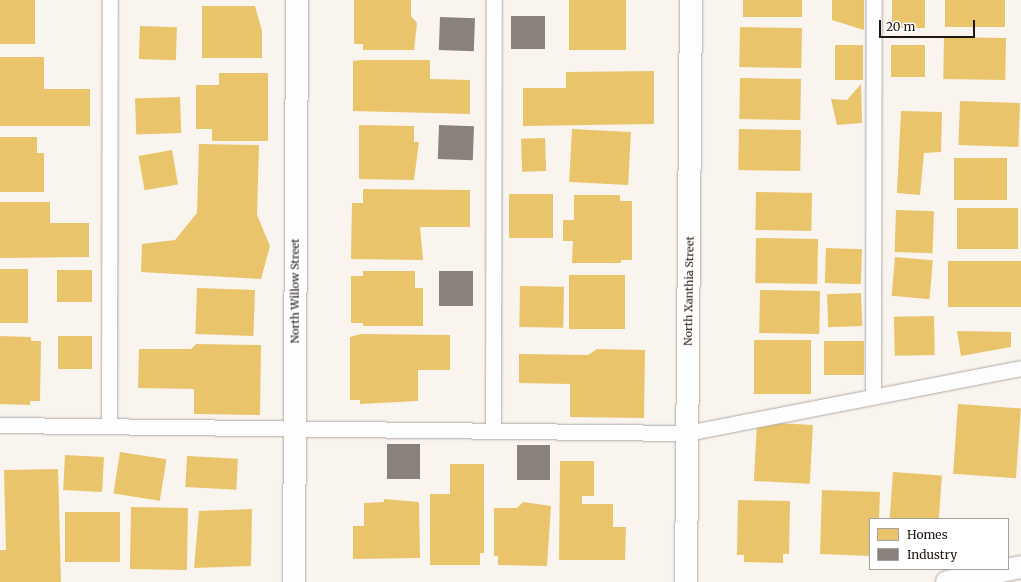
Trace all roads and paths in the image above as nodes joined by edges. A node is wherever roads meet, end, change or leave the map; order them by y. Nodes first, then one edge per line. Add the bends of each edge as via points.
1 (110, 0) edge
2 (297, 0) edge
3 (494, 0) edge
4 (691, 0) edge
5 (874, 0) edge
6 (1021, 368) edge
7 (873, 395) junction
8 (0, 425) edge
9 (109, 426) junction
10 (294, 428) junction
11 (493, 431) junction
12 (687, 433) junction
13 (1021, 567) edge
14 (1009, 569) edge
15 (1006, 570) edge
16 (294, 582) edge
17 (686, 582) edge
18 (948, 582) edge

1 - 9 lane
2 - 10 street, North Willow Street
3 - 11 lane
4 - 12 street, North Xanthia Street
5 - 7 lane
6 - 7 lane
7 - 12 lane
8 - 9 lane
9 - 10 lane
10 - 11 lane
10 - 16 street, North Willow Street
11 - 12 lane
12 - 17 street, North Xanthia Street
13 - 14 street
15 - 18 street

